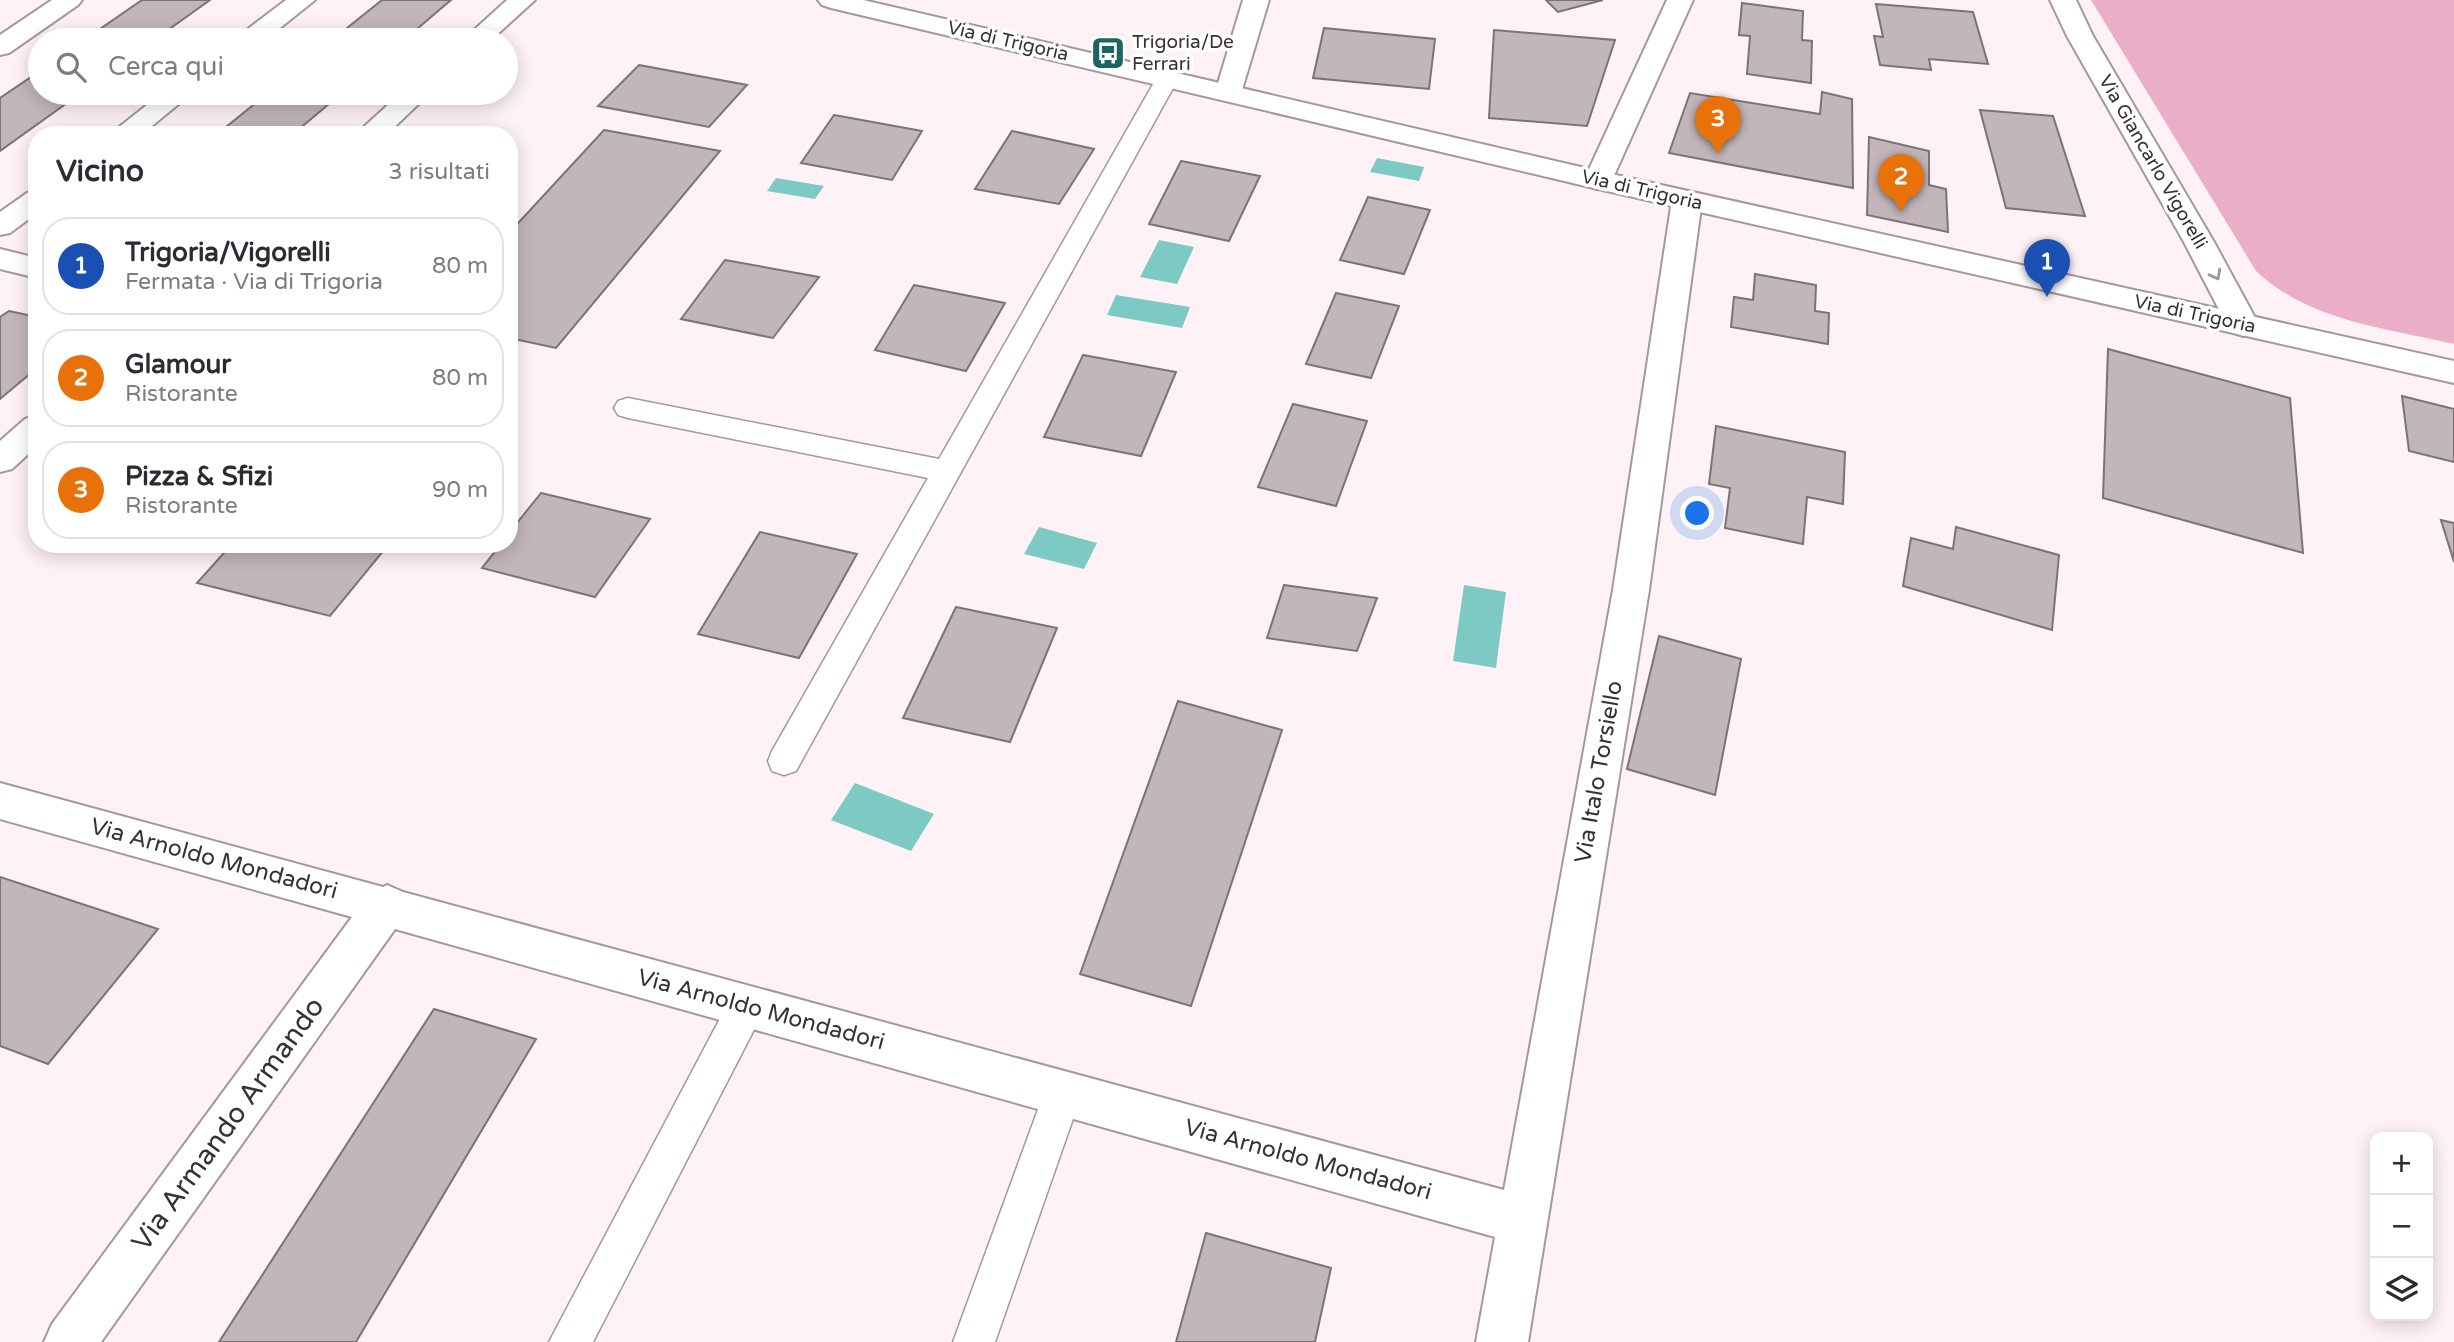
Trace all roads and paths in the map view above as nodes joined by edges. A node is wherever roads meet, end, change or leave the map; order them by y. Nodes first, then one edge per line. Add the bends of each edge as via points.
1 (69, 0) edge
2 (302, 0) edge
3 (522, 0) edge
4 (831, 0) edge
5 (1256, 0) edge
6 (1680, 0) edge
7 (2063, 0) edge
8 (265, 28) edge
9 (490, 28) edge
10 (0, 47) edge
11 (1167, 79) junction
12 (1228, 93) junction
13 (163, 105) edge
14 (403, 105) edge
15 (135, 126) edge
16 (379, 126) edge
17 (1598, 180) junction
18 (1687, 200) junction
19 (28, 206) edge
20 (0, 226) edge
21 (0, 259) edge
22 (28, 266) edge
23 (2243, 325) junction
24 (2454, 372) edge
25 (628, 408) dead end
26 (28, 435) edge
27 (0, 460) edge
28 (947, 471) junction
29 (784, 761) dead end
30 (0, 801) edge
31 (387, 905) junction
32 (746, 1007) junction
33 (1063, 1093) junction
34 (1522, 1220) junction
35 (70, 1342) edge
36 (570, 1342) edge
37 (974, 1342) edge
38 (1502, 1342) edge

1 - 10 street
2 - 8 street
3 - 9 street
4 - 11 street, Via di Trigoria
5 - 12 street
6 - 17 street
7 -> 23 street, Via Giancarlo Vigorelli
11 - 12 street, Via di Trigoria
11 - 28 lane
12 - 17 street, Via di Trigoria
13 - 15 street
14 - 16 street
17 - 18 street, Via di Trigoria
18 - 23 street, Via di Trigoria
18 - 34 street, Via Italo Torsiello via 1631,590
19 - 20 street
21 - 22 street
23 - 24 street, Via di Trigoria
25 - 28 lane
26 - 27 street
28 - 29 lane
30 - 31 street, Via Arnoldo Mondadori
31 - 32 street, Via Arnoldo Mondadori
31 - 35 street, Via Armando Armando
32 - 33 street, Via Arnoldo Mondadori
32 - 36 lane
33 - 34 street, Via Arnoldo Mondadori
33 - 37 lane
34 - 38 street, Via Italo Torsiello

